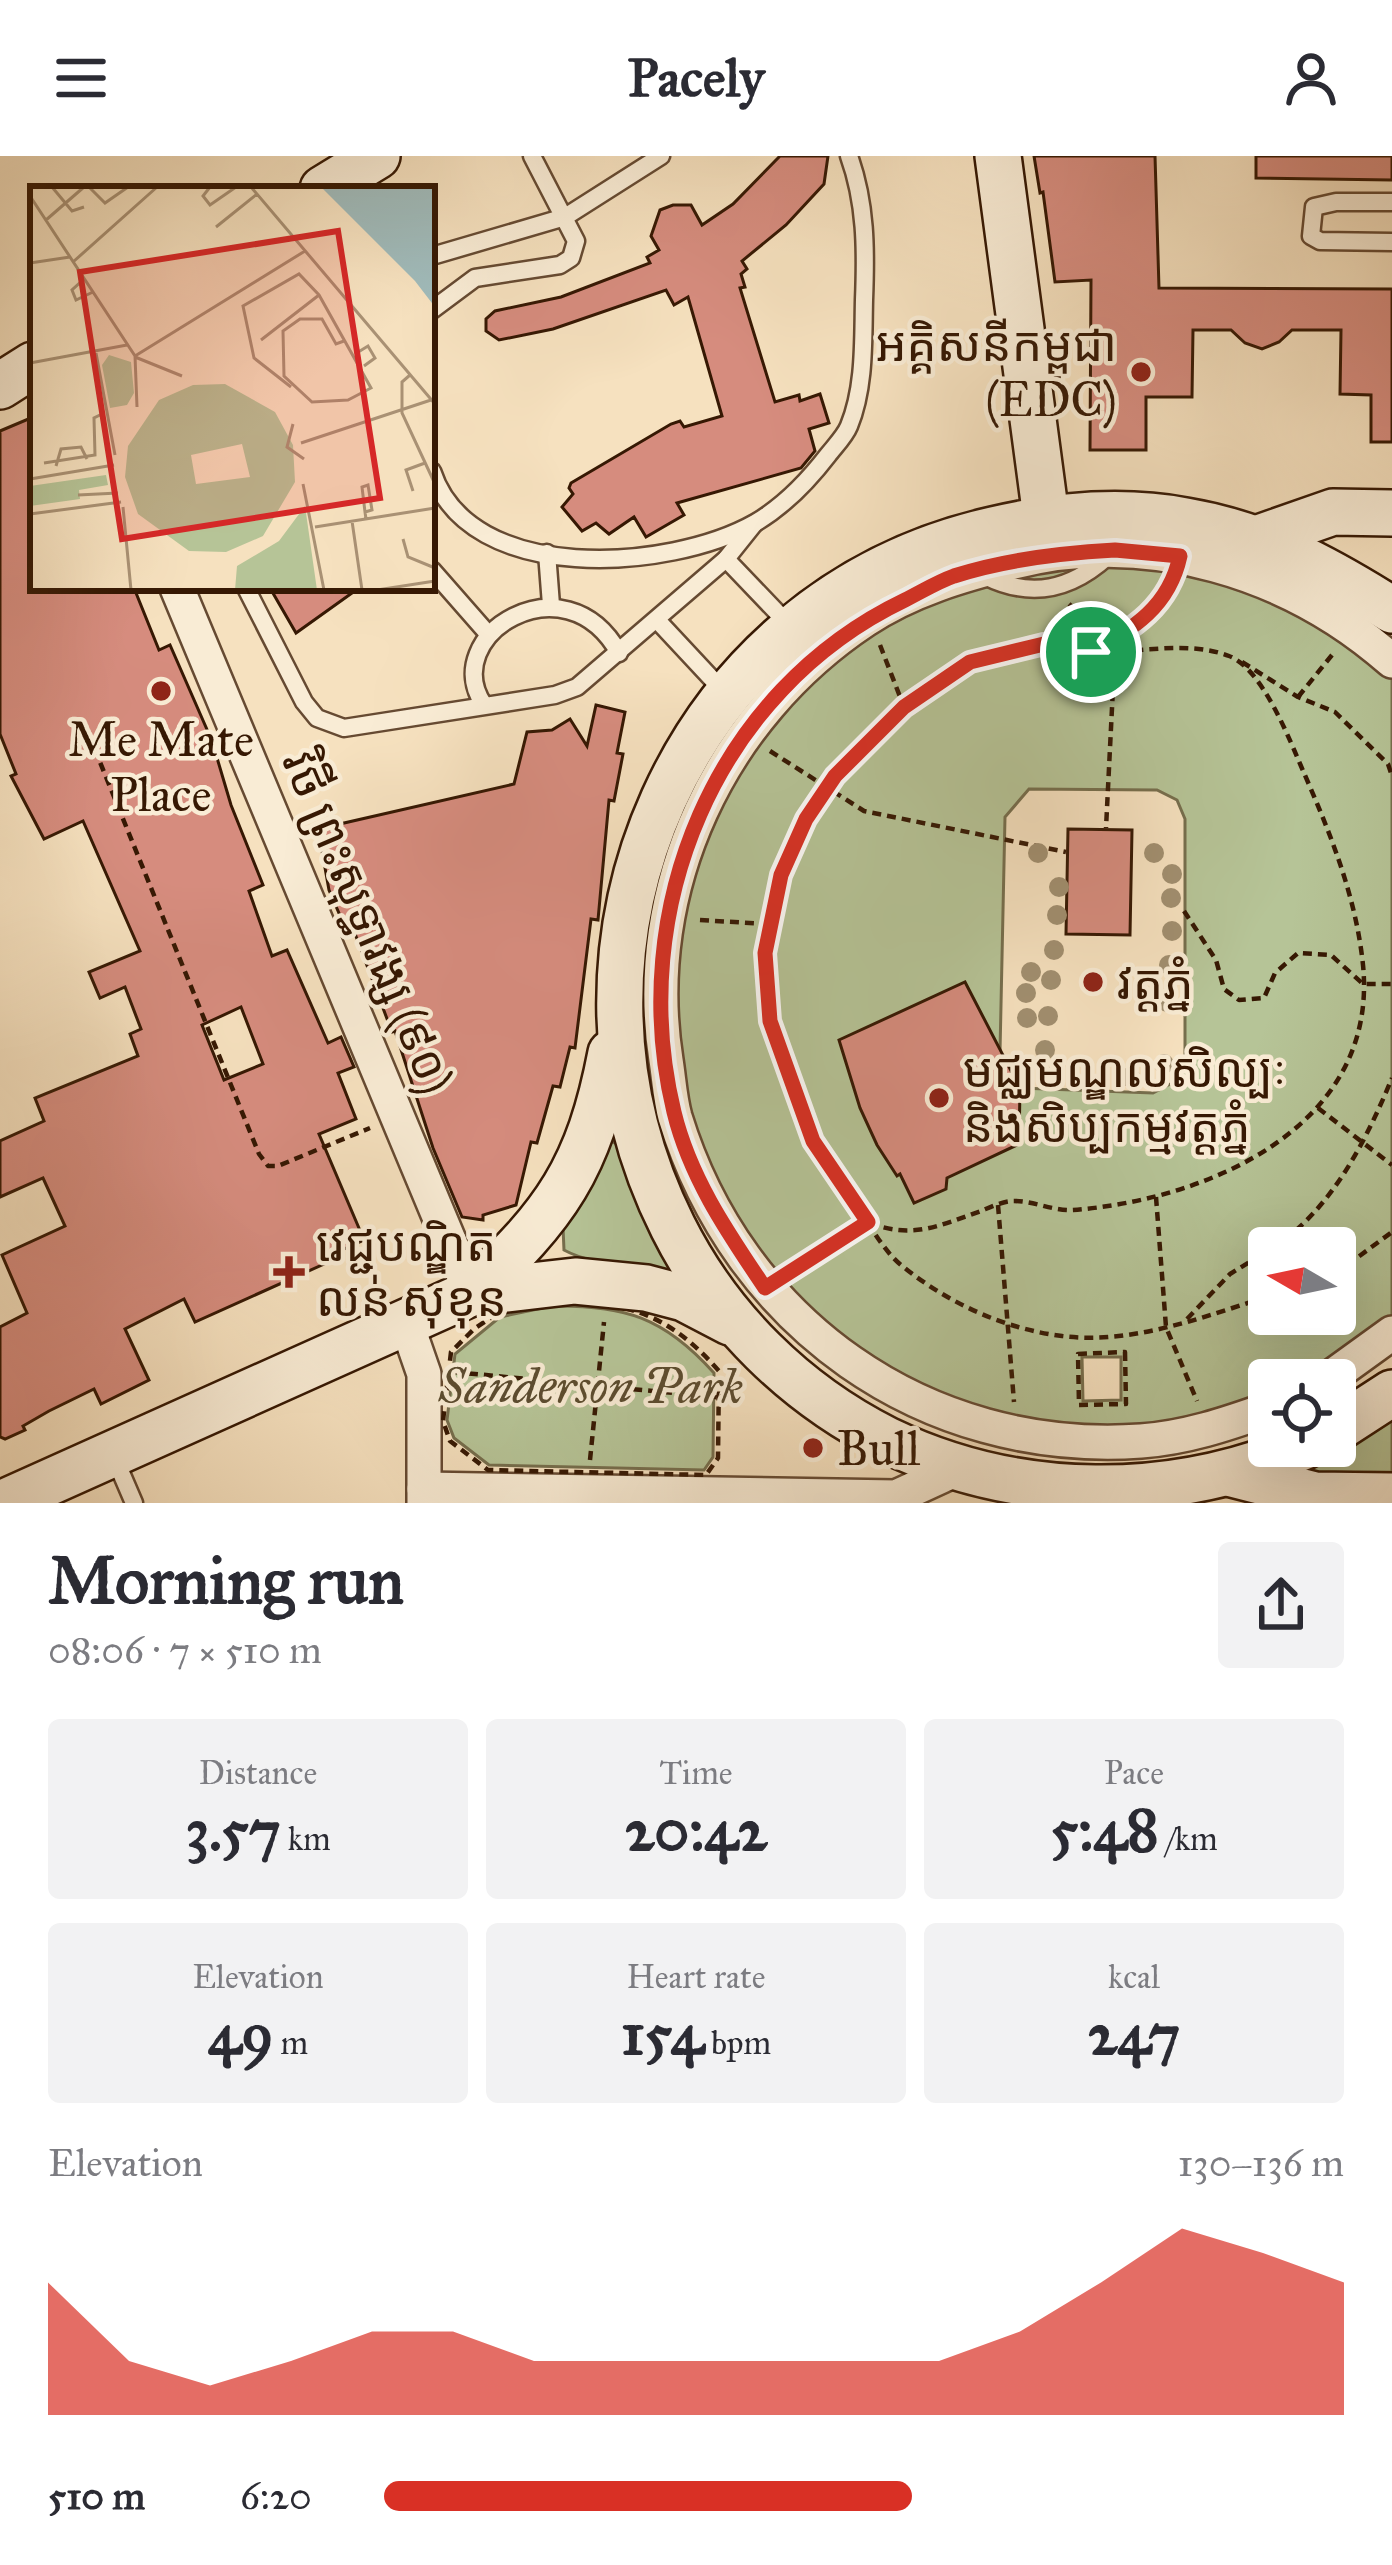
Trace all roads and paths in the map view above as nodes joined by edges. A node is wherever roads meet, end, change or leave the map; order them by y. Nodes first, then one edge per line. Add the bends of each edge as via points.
1 (377, 156) edge
2 (532, 156) edge
3 (661, 156) edge
4 (849, 156) edge
5 (998, 156) edge
6 (633, 163) edge
7 (327, 186) edge
8 (1392, 202) edge
9 (565, 217) junction
10 (1392, 242) edge
11 (435, 255) edge
12 (435, 308) edge
13 (30, 367) edge
14 (0, 386) edge
15 (435, 482) edge
16 (1392, 513) edge
17 (1046, 517) junction
18 (755, 523) junction
19 (1124, 532) junction
20 (1256, 539) junction
21 (547, 554) junction
22 (961, 556) junction
23 (1180, 556) junction
24 (726, 559) junction
25 (435, 573) edge
26 (1055, 590) junction
27 (178, 591) edge
28 (248, 591) edge
29 (551, 605) junction
30 (1392, 610) edge
31 (657, 620) junction
32 (793, 628) junction
33 (488, 635) junction
34 (879, 643) dead end
35 (1338, 648) dead end
36 (1091, 652) junction
37 (620, 653) junction
38 (1233, 657) junction
39 (1392, 661) edge
40 (727, 694) junction
41 (1298, 697) junction
42 (484, 705) junction
43 (904, 707) junction
44 (89, 735) dead end
45 (768, 749) dead end
46 (1392, 776) edge
47 (826, 789) junction
48 (1106, 828) dead end
49 (1066, 852) dead end
50 (1184, 911) dead end
51 (690, 920) dead end
52 (768, 925) junction
53 (1363, 984) junction
54 (1392, 985) edge
55 (617, 1019) junction
56 (1392, 1078) edge
57 (1318, 1108) junction
58 (397, 1117) junction
59 (1365, 1144) junction
60 (1392, 1166) edge
61 (1156, 1197) junction
62 (998, 1204) junction
63 (868, 1222) junction
64 (1301, 1227) edge
65 (1392, 1232) edge
66 (1356, 1259) edge
67 (1248, 1263) edge
68 (765, 1288) junction
69 (471, 1293) junction
70 (607, 1302) junction
71 (1248, 1302) edge
72 (406, 1322) junction
73 (1009, 1323) junction
74 (1183, 1323) junction
75 (739, 1326) junction
76 (1166, 1327) junction
77 (1392, 1333) edge
78 (1356, 1362) edge
79 (448, 1372) junction
80 (597, 1385) junction
81 (1392, 1393) edge
82 (718, 1397) junction
83 (736, 1399) dead end
84 (1079, 1405) joint
85 (1015, 1408) dead end
86 (1248, 1416) edge
87 (1356, 1416) edge
88 (1209, 1430) junction
89 (112, 1454) junction
90 (1249, 1467) edge
91 (957, 1469) junction
92 (589, 1472) junction
93 (1186, 1491) edge
94 (1011, 1493) edge
95 (424, 1496) edge
96 (1392, 1496) edge
97 (30, 1498) edge
98 (734, 1499) edge
99 (134, 1503) edge

1 - 7 main road
2 - 9 lane
3 - 6 lane
4 - 18 lane via 866,239 862,368 849,428 805,484
5 - 17 main road
6 - 9 lane
8 - 10 lane via 1314,207 1311,236
9 - 11 lane
9 - 12 lane via 576,241 571,258 475,278
13 - 14 main road
15 - 21 lane via 461,517 508,548
16 - 20 main road via 1334,512
17 - 19 main road
17 - 22 main road
18 - 21 lane via 690,549 620,560
18 - 24 lane
19 - 20 main road via 1188,521
19 - 22 street via 1048,554
19 - 23 street
19 - 26 lane via 1100,563
20 - 30 main road via 1322,566
21 - 29 lane
22 - 26 lane via 996,581
22 - 32 main road via 852,584
22 - 68 street via 955,576 868,617 781,689 709,790 683,852 666,917 659,1016 674,1114 710,1206
23 - 36 path via 1154,613
23 - 39 street via 1300,596
24 - 31 lane
24 - 32 lane
25 - 33 lane
26 - 36 path via 1084,618
27 - 58 street, វិថី ព្រះសុទ្ធាវង្ស (៩០)
28 - 42 lane via 304,702 329,725
29 - 33 lane via 526,610
29 - 37 lane via 575,610
31 - 37 lane
31 - 40 lane
32 - 40 main road
33 - 42 lane via 474,669
34 - 43 path
35 - 41 path
36 - 38 path via 1184,648
36 - 43 path via 1044,644 970,662
36 - 48 path via 1112,688
37 - 42 lane via 577,687
38 - 41 path
38 - 53 path via 1257,679 1289,738 1337,851
40 - 55 main road via 654,817 625,916
41 - 46 path via 1335,712
43 - 47 path
44 - 58 path via 268,1166
45 - 47 path
47 - 49 path via 864,811
47 - 52 path via 781,875
50 - 53 path via 1216,960 1224,989 1239,1000 1264,998 1275,973 1298,953 1331,955
51 - 52 path
52 - 63 path via 770,1021 791,1086 813,1141
53 - 54 path
53 - 57 path via 1344,1067
55 - 69 main road via 601,1106 573,1177 530,1239
55 - 75 main road via 627,1103 651,1184 689,1259
56 - 59 path
57 - 59 path
57 - 61 path via 1264,1151
58 - 69 street, វិថី ព្រះសុទ្ធាវង្ស (៩០)
59 - 60 path
59 - 64 path
61 - 62 path via 1064,1210
61 - 76 path
62 - 63 path via 895,1234
62 - 73 path
63 - 68 path
63 - 73 path via 896,1262
65 - 66 path
67 - 74 path
68 - 88 street via 837,1355 922,1405 1015,1435 1080,1443
69 - 72 main road
69 - 75 main road via 575,1281 646,1288
70 - 79 path via 551,1301 499,1313 451,1352
70 - 80 path
70 - 82 path via 660,1321 701,1351 719,1371
71 - 74 path
72 - 89 main road
72 - 95 street via 424,1374
73 - 76 path via 1064,1337
73 - 85 path
74 - 76 path
75 - 91 main road via 860,1427
76 - 88 path
77 - 78 street
79 - 80 path
79 - 92 path via 442,1421 465,1455 488,1469
80 - 82 path
80 - 92 path
81 - 87 main road
82 - 83 path
82 - 92 path via 718,1458 706,1474
84 - 84 path via 1078,1354 1125,1352 1126,1404
86 - 88 street
89 - 97 main road
89 - 99 lane
90 - 93 main road
91 - 94 main road
91 - 98 street via 896,1497
93 - 94 main road
93 - 96 main road
95 - 98 street

